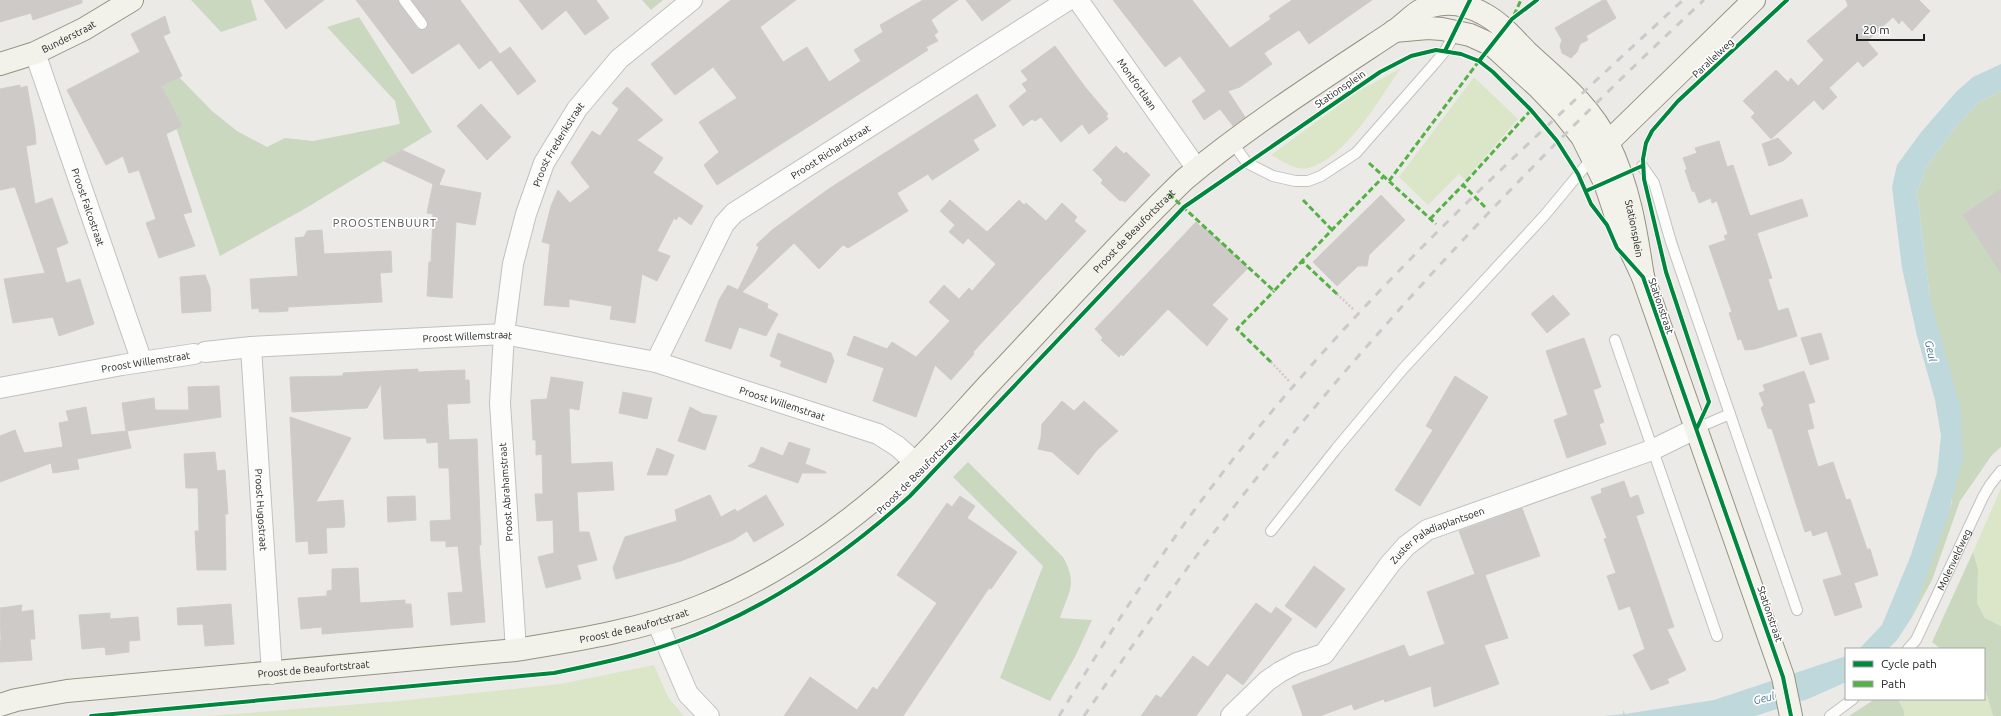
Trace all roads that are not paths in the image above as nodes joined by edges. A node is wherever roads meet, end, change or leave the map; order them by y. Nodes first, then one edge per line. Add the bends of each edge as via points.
1 (132, 0) edge
2 (404, 0) edge
3 (692, 0) edge
4 (1068, 0) edge
5 (1078, 0) edge
6 (1754, 0) edge
7 (1469, 3) edge
8 (422, 24) dead end
9 (1394, 31) junction
10 (1456, 31) junction
11 (35, 53) junction
12 (0, 64) edge
13 (1232, 142) junction
14 (1601, 150) junction
15 (1642, 166) dead end
16 (1197, 169) junction
17 (1643, 277) joint
18 (504, 334) junction
19 (1615, 340) dead end
20 (251, 347) junction
21 (142, 362) junction
22 (656, 362) junction
23 (0, 388) edge
24 (1730, 414) junction
25 (1697, 428) junction
26 (1652, 450) junction
27 (916, 462) junction
28 (2001, 471) edge
29 (1271, 532) dead end
30 (1797, 610) dead end
31 (658, 622) junction
32 (1717, 636) dead end
33 (1909, 648) edge
34 (516, 650) junction
35 (272, 674) junction
36 (1852, 700) edge
37 (0, 705) edge
38 (1790, 712) edge
39 (709, 716) edge
40 (1231, 716) edge
41 (1830, 716) edge

1 - 11 street, Bunderstraat via 84,29
2 - 8 lane
3 - 18 street, Proost Frederikstraat via 619,59 577,109 544,162 526,214 513,264
4 - 22 street, Proost Richardstraat via 734,213 724,224
5 - 16 street, Montfortlaan
6 - 14 street, Parallelweg
7 - 9 street, Stationsplein via 1431,6 1418,12
7 - 10 street
7 - 14 street, Stationsplein via 1494,21 1587,111 1597,123
9 - 10 street via 1428,28
9 - 13 street, Stationsplein
10 - 13 lane via 1445,51 1356,153 1321,176 1308,181 1273,176 1247,163
10 - 14 street via 1483,40 1504,55 1578,131
11 - 12 street, Bunderstraat
11 - 21 street, Proost Falcostraat
13 - 16 street, Stationsplein
14 - 17 street, Stationsplein via 1622,175 1635,222
14 - 29 lane via 1544,216 1402,370
15 - 24 lane via 1654,183 1671,242
16 - 27 street, Proost de Beaufortstraat via 1169,194
17 - 25 street, Stationstraat
18 - 20 street, Proost Willemstraat
18 - 22 street, Proost Willemstraat
18 - 34 street, Proost Abrahamstraat via 500,403
19 - 26 lane
20 - 21 street, Proost Willemstraat
20 - 35 street, Proost Hugostraat
21 - 23 street, Proost Willemstraat
22 - 27 street, Proost Willemstraat via 878,434
24 - 25 lane
24 - 30 lane
25 - 26 street, Zuster Paladiaplantsoen
25 - 38 street, Stationstraat via 1783,677
26 - 32 lane
26 - 40 street, Zuster Paladiaplantsoen via 1427,530 1406,546 1390,564 1324,654 1296,663 1280,672
27 - 31 street, Proost de Beaufortstraat via 851,519 780,567 700,607
28 - 33 lane, Molenveldweg via 1983,497 1916,640
31 - 34 street, Proost de Beaufortstraat
31 - 39 street via 688,694
34 - 35 street, Proost de Beaufortstraat
35 - 37 street, Proost de Beaufortstraat via 67,691
36 - 41 lane

